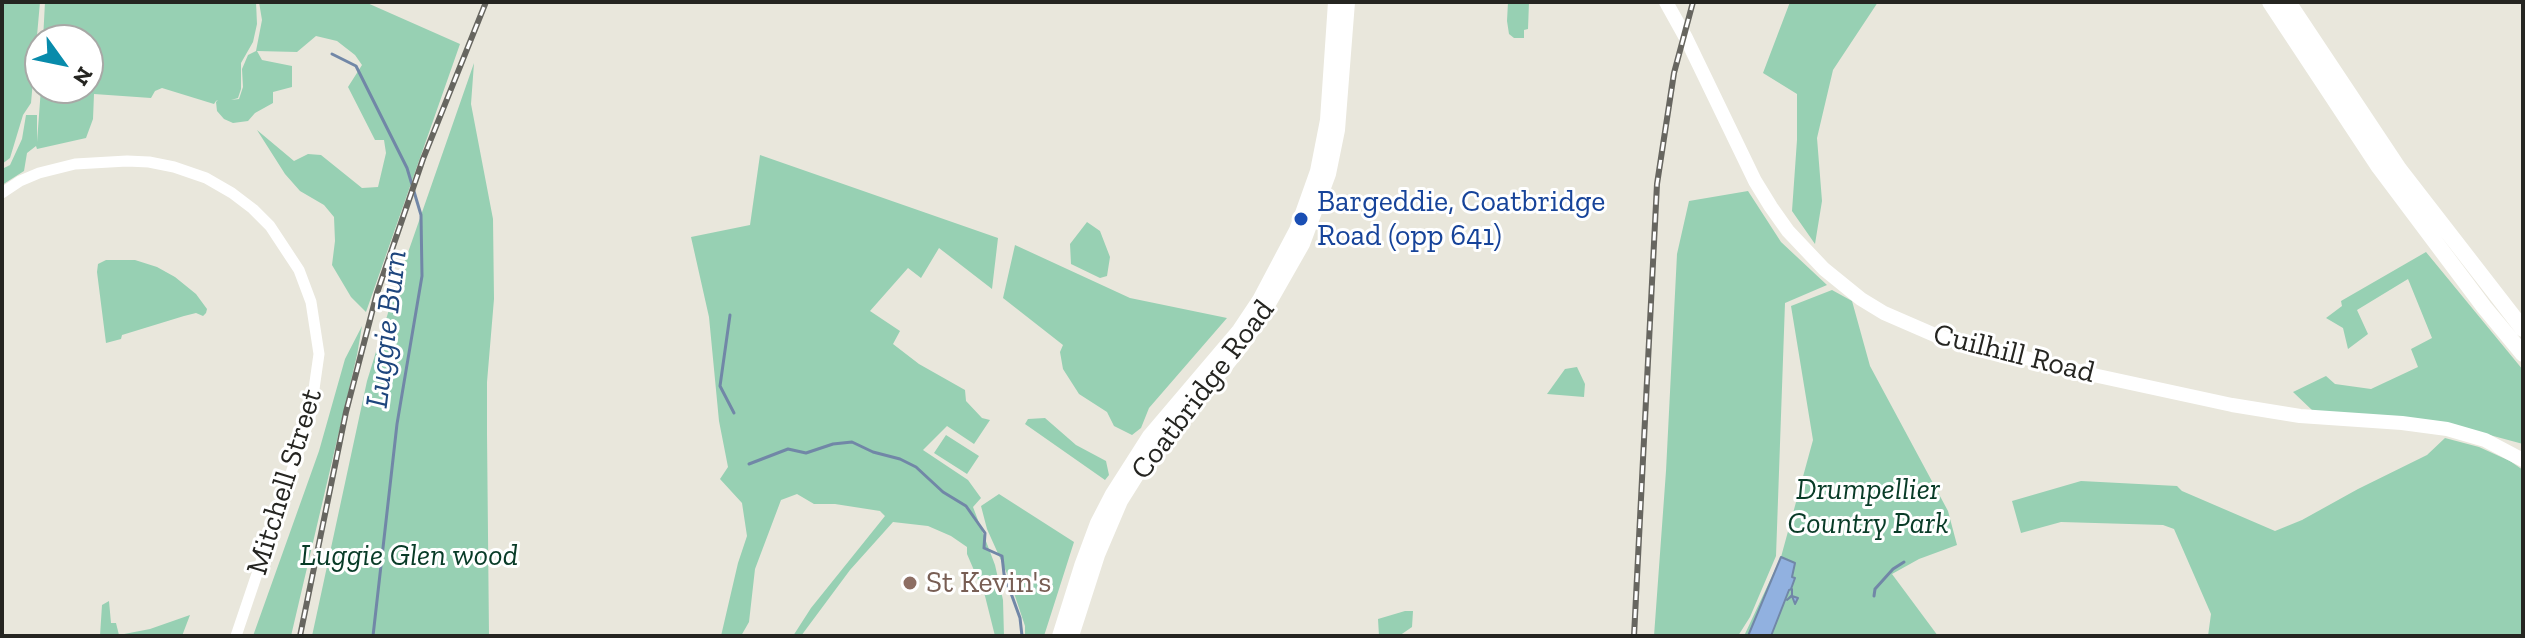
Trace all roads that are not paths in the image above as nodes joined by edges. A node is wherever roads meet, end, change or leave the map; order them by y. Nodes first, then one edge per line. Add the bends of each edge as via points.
1 (1335, 2) edge
2 (1348, 2) edge
3 (1666, 2) edge
4 (2270, 2) edge
5 (2288, 2) edge
6 (2, 193) edge
7 (2523, 329) edge
8 (2523, 354) edge
9 (2523, 460) edge
10 (236, 636) edge
11 (1059, 636) edge
12 (1072, 636) edge

1 - 11 main road, Coatbridge Road via 1327,120 1317,171 1296,230 1239,330 1149,436 1112,494
2 - 12 main road, Coatbridge Road via 1338,130 1329,174 1303,244 1242,346 1157,446 1121,501
3 - 9 main road, Cuilhill Road via 1771,207 1824,269 1884,313 1937,336 2098,376 2300,416 2447,429 2485,440
4 - 8 highway via 2379,167
5 - 7 highway via 2399,169
6 - 10 street, Mitchell Street via 64,166 104,161 174,167 232,193 270,226 290,254 306,286 319,354 310,417

